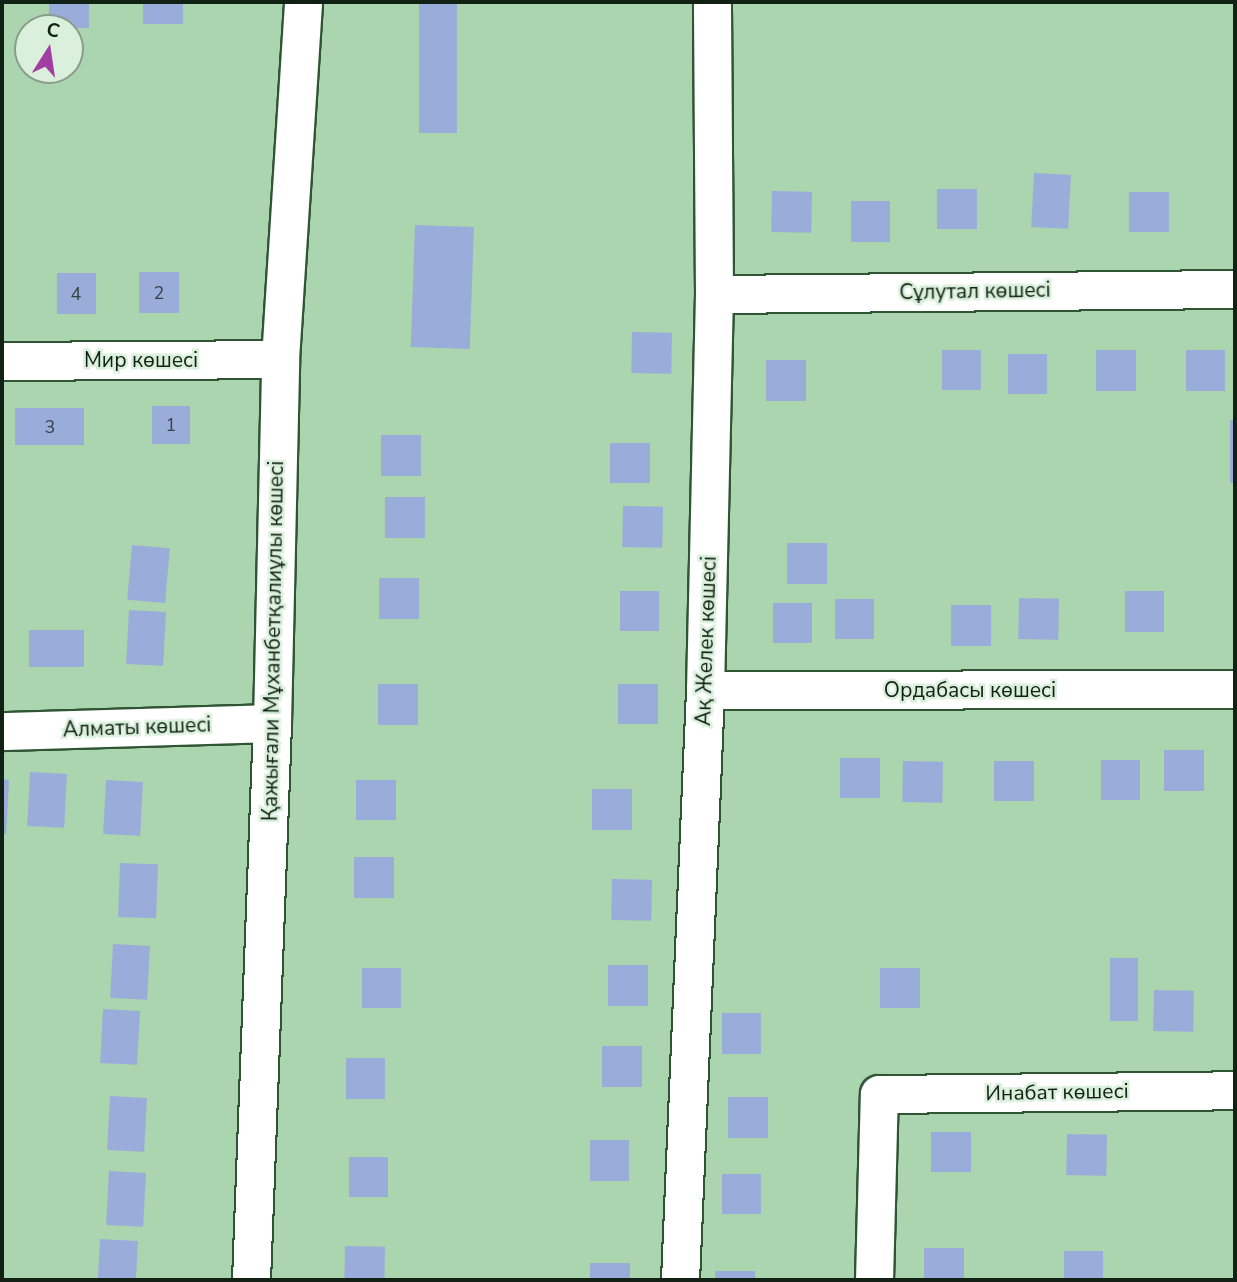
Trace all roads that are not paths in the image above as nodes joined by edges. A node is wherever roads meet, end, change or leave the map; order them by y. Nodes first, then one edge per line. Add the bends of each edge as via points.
1 (303, 2) edge
2 (712, 2) edge
3 (1235, 289) edge
4 (714, 294) junction
5 (280, 359) junction
6 (2, 361) edge
7 (1235, 689) edge
8 (705, 690) junction
9 (272, 723) junction
10 (2, 732) edge
11 (1235, 1090) edge
12 (251, 1280) edge
13 (680, 1280) edge
14 (874, 1280) edge

1 - 5 street, Қажығали Мұханбетқалиұлы көшесі
2 - 4 street, Ақ Желек көшесі
3 - 4 street, Сұлутал көшесі
4 - 8 street, Ақ Желек көшесі
5 - 6 street, Мир көшесі
5 - 9 street, Қажығали Мұханбетқалиұлы көшесі
7 - 8 street, Ордабасы көшесі
8 - 13 street, Ақ Желек көшесі
9 - 10 street, Алматы көшесі
9 - 12 street, Қажығали Мұханбетқалиұлы көшесі
11 - 14 street, Инабат көшесі via 879,1094

